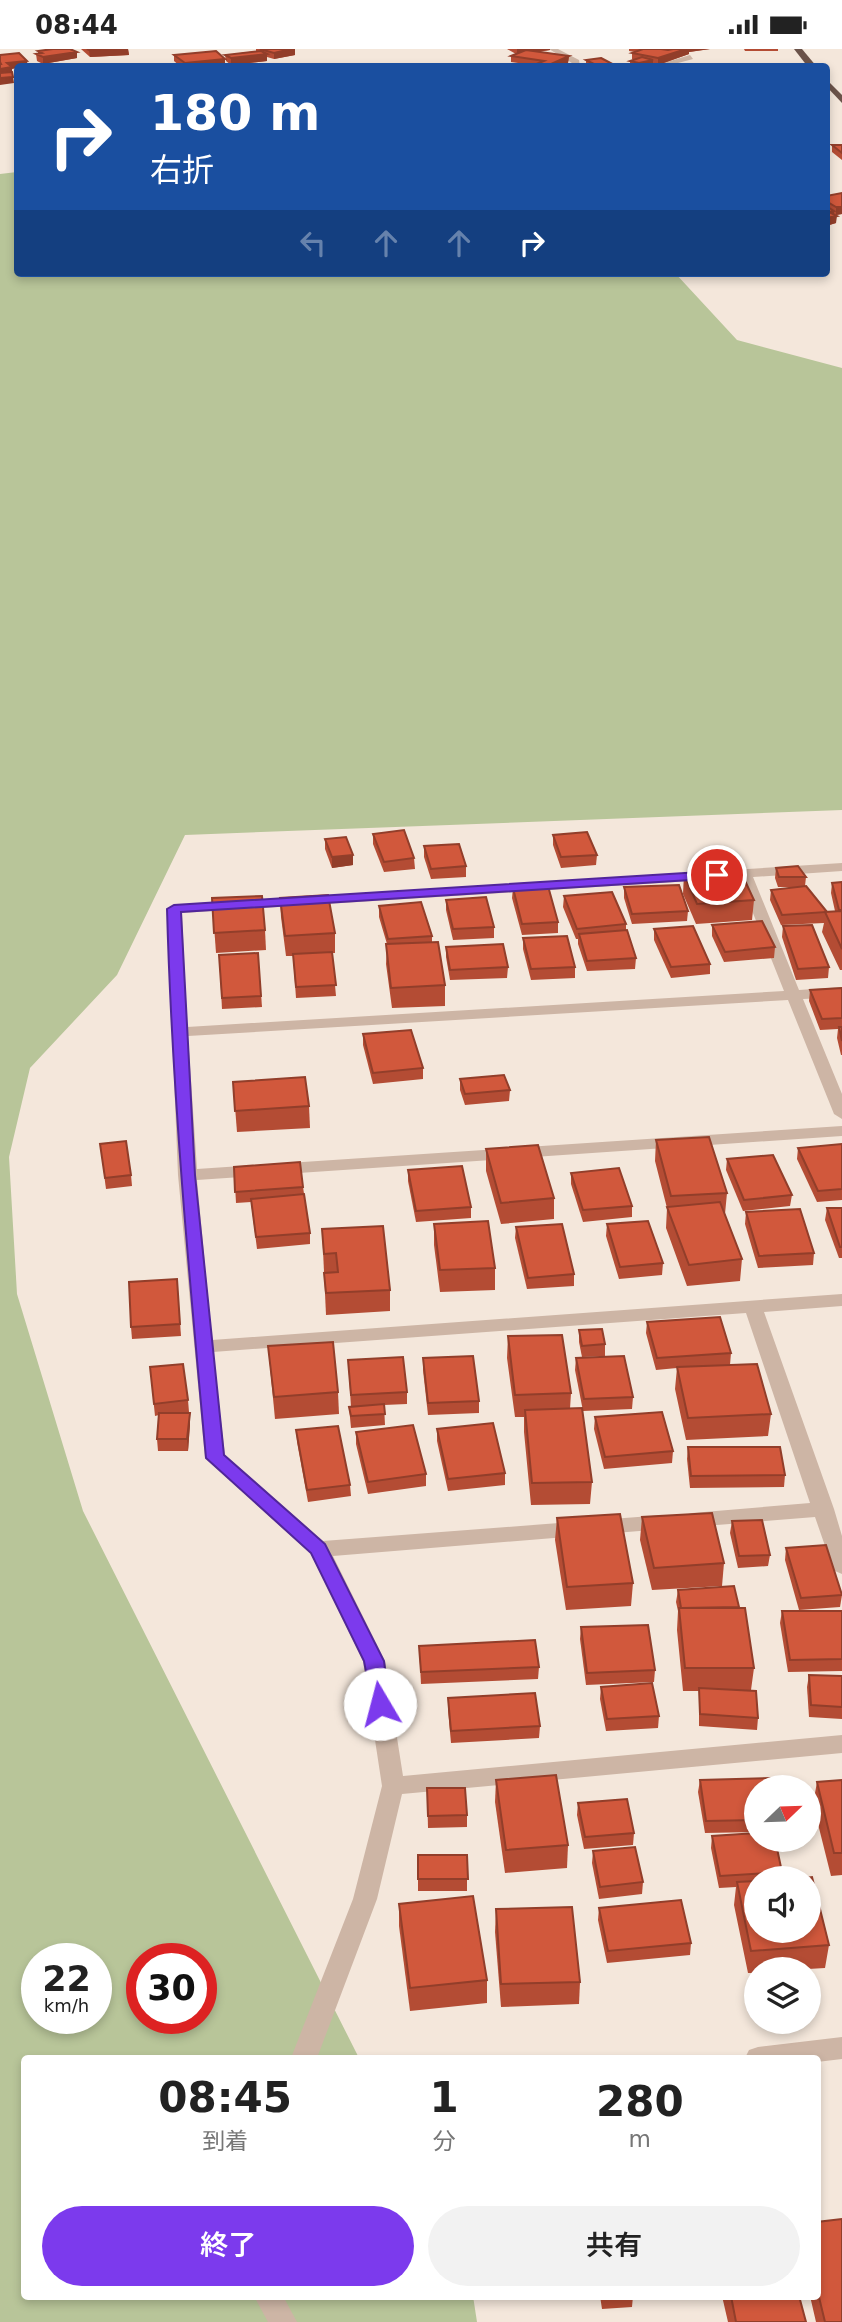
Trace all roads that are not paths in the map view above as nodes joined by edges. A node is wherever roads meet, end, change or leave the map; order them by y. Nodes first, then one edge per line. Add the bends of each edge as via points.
1 (553, 49) edge
2 (798, 49) edge
3 (690, 57) dead end
4 (576, 63) edge
5 (668, 63) edge
6 (810, 63) edge
7 (830, 86) edge
8 (842, 100) edge
9 (842, 866) edge
10 (744, 873) junction
11 (842, 992) edge
12 (793, 996) junction
13 (178, 1032) junction
14 (842, 1114) edge
15 (842, 1131) edge
16 (187, 1175) junction
17 (842, 1300) edge
18 (753, 1306) junction
19 (202, 1347) junction
20 (824, 1509) junction
21 (319, 1549) junction
22 (842, 1566) edge
23 (842, 1745) edge
24 (393, 1786) junction
25 (842, 2049) edge
26 (305, 2055) edge
27 (786, 2055) edge
28 (270, 2300) edge
29 (283, 2322) edge

1 - 4 street
2 - 6 highway
3 - 5 street
7 - 8 highway
9 - 10 street
10 - 12 street
10 - 13 street via 174,909
11 - 12 street
12 - 13 street
12 - 14 street
13 - 16 street
15 - 16 street
16 - 19 street
17 - 18 street
18 - 19 street
18 - 20 street
19 - 21 street via 215,1458
20 - 21 street
20 - 22 street
21 - 24 street via 374,1661
23 - 24 street
24 - 26 street via 365,1899
25 - 27 street
28 - 29 street

